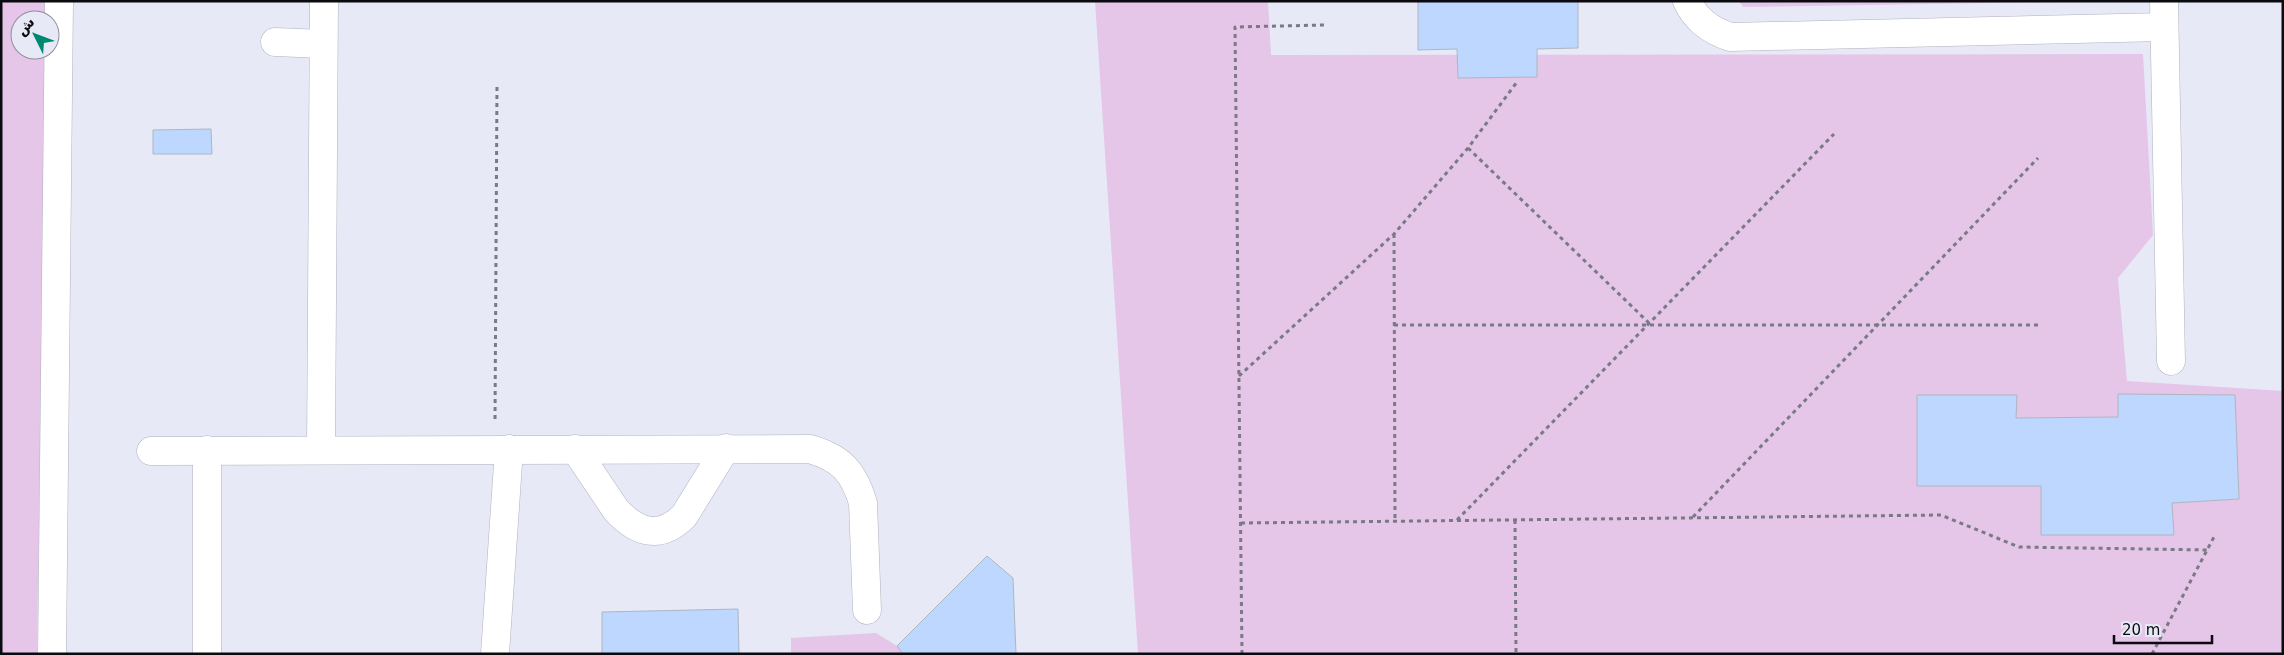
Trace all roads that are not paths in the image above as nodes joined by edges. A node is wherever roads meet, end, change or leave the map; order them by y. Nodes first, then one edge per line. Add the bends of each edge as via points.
1 (59, 1) edge
2 (324, 1) edge
3 (1687, 1) edge
4 (2164, 14) edge
5 (275, 42) dead end
6 (323, 44) junction
7 (2171, 361) dead end
8 (726, 448) junction
9 (502, 449) junction
10 (575, 449) junction
11 (207, 450) junction
12 (321, 450) junction
13 (151, 451) dead end
14 (867, 610) dead end
15 (52, 654) edge
16 (207, 654) edge
17 (496, 654) edge

1 - 15 lane
2 - 6 lane
3 - 4 lane via 1702,23 1730,36
4 - 7 lane
5 - 6 lane
6 - 12 lane
8 - 10 lane
8 - 10 lane via 684,516 665,530 653,531 642,530 624,519
8 - 14 lane via 810,449 832,458 851,474 863,503
9 - 10 lane
9 - 12 lane
9 - 17 lane
11 - 12 lane
11 - 13 lane
11 - 16 lane

